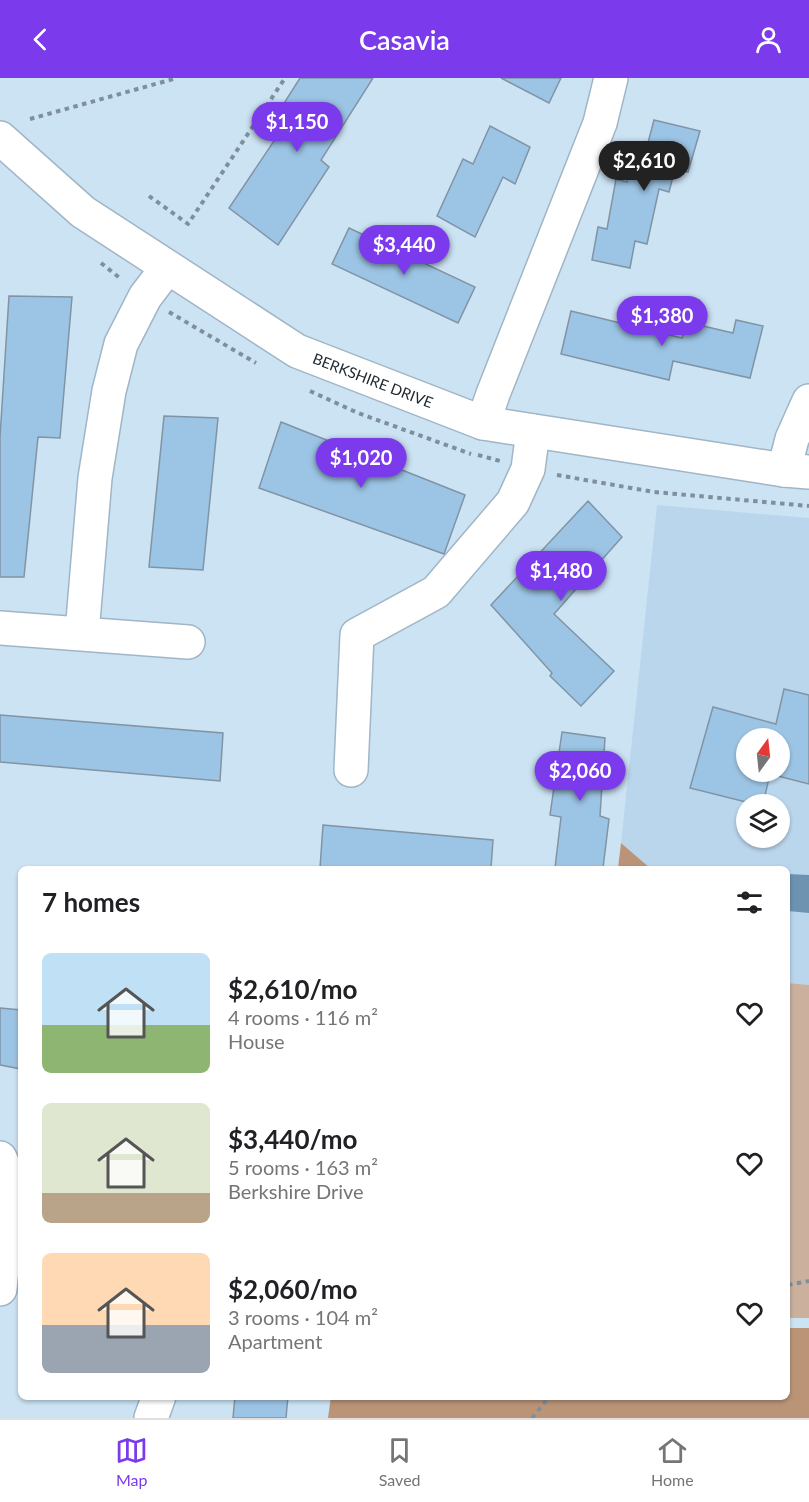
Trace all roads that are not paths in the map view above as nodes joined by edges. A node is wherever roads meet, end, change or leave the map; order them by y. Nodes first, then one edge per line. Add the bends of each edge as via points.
1 (611, 78) edge
2 (0, 138) edge
3 (167, 268) junction
4 (809, 401) edge
5 (483, 423) junction
6 (533, 431) junction
7 (797, 471) edge
8 (0, 628) edge
9 (82, 633) junction
10 (188, 642) dead end
11 (351, 770) dead end
12 (11, 1174) edge
13 (0, 1289) edge
14 (158, 1400) edge
15 (151, 1418) edge

1 - 5 street via 600,123
2 - 3 street, BERKSHIRE DRIVE via 83,212
3 - 5 street, BERKSHIRE DRIVE via 297,351
3 - 9 street via 145,297 121,344 109,392 95,478
4 - 7 street via 792,439
5 - 6 street, BERKSHIRE DRIVE
6 - 7 street, BERKSHIRE DRIVE
6 - 11 street via 528,469 513,502 436,592 357,635
8 - 9 street
9 - 10 street
12 - 13 street
14 - 15 street

